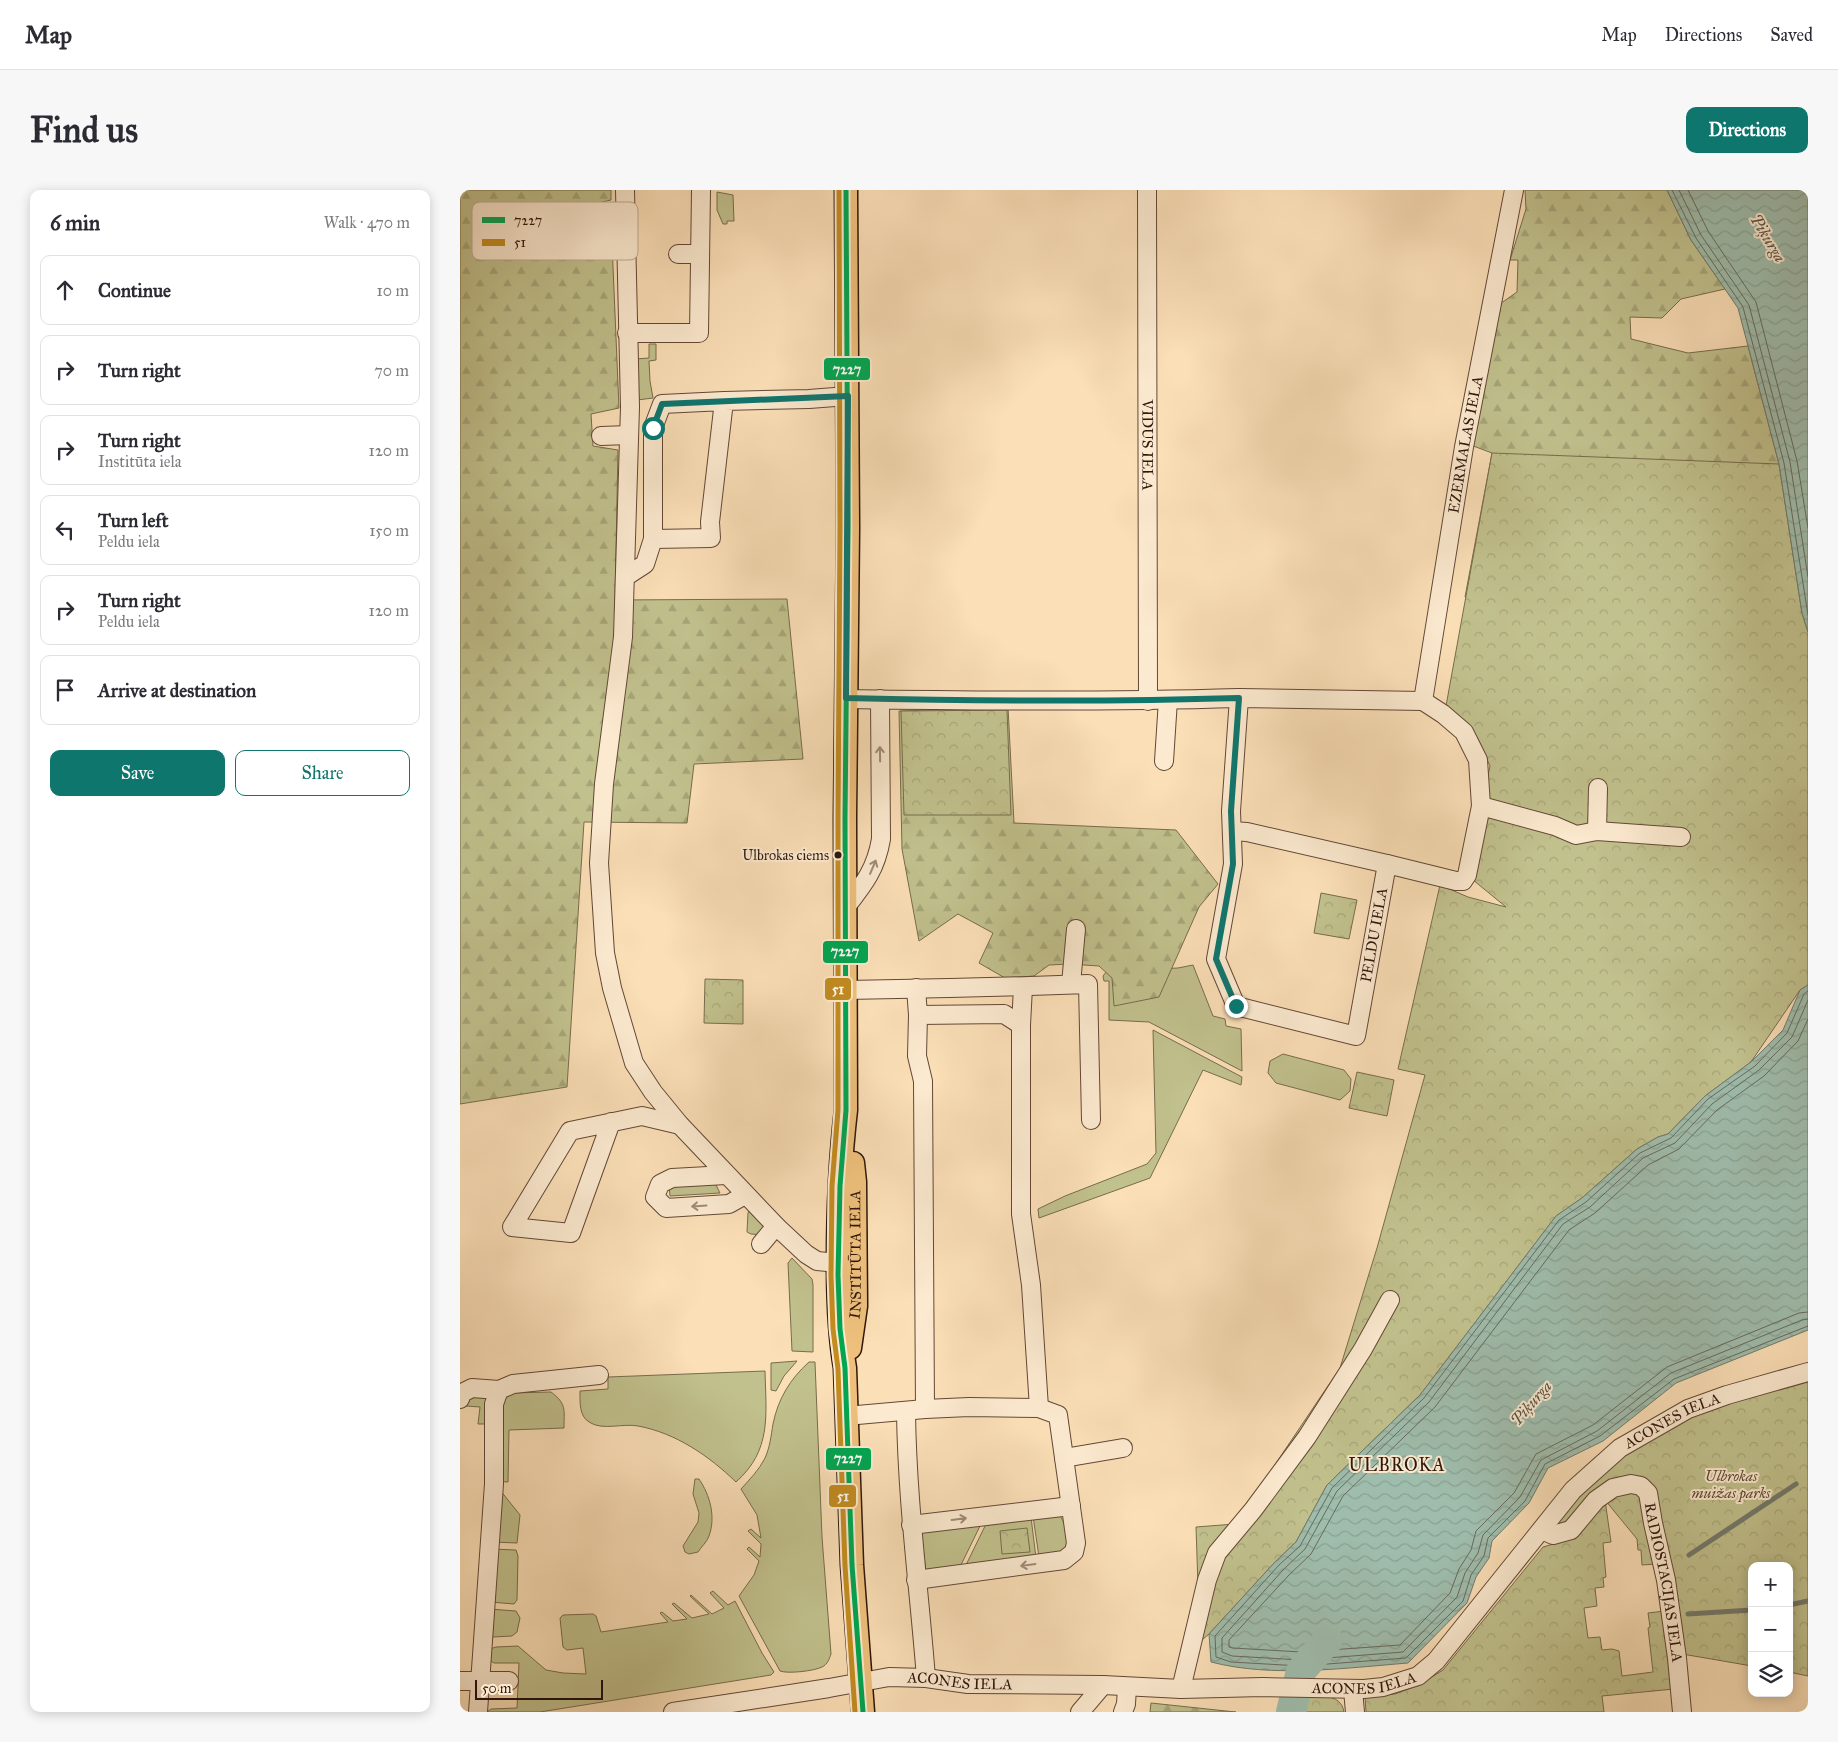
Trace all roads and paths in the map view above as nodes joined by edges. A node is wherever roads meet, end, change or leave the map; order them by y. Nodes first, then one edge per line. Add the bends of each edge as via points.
1 (701, 190) edge
2 (846, 190) edge
3 (1148, 190) edge
4 (1514, 190) edge
5 (678, 254) dead end
6 (700, 254) junction
7 (626, 260) edge
8 (627, 333) junction
9 (848, 396) junction
10 (724, 401) junction
11 (629, 435) junction
12 (601, 436) dead end
13 (653, 539) junction
14 (626, 577) junction
15 (846, 698) junction
16 (1239, 698) junction
17 (880, 699) junction
18 (1168, 700) junction
19 (1148, 701) junction
20 (1423, 701) junction
21 (1164, 761) dead end
22 (1598, 788) dead end
23 (1481, 806) junction
24 (1232, 831) junction
25 (1597, 831) junction
26 (1681, 837) dead end
27 (1387, 864) junction
28 (846, 907) junction
29 (1076, 930) dead end
30 (1079, 984) junction
31 (1023, 987) junction
32 (916, 988) junction
33 (846, 990) junction
34 (918, 1015) junction
35 (1022, 1025) junction
36 (1091, 1120) dead end
37 (611, 1122) junction
38 (680, 1125) junction
39 (726, 1175) junction
40 (745, 1195) junction
41 (776, 1226) junction
42 (761, 1244) dead end
43 (847, 1264) junction
44 (1390, 1300) dead end
45 (1808, 1372) edge
46 (598, 1375) dead end
47 (499, 1390) junction
48 (460, 1399) edge
49 (1039, 1408) junction
50 (925, 1409) junction
51 (906, 1411) junction
52 (846, 1416) junction
53 (1123, 1448) dead end
54 (1064, 1458) junction
55 (1071, 1506) junction
56 (911, 1525) junction
57 (1542, 1530) junction
58 (916, 1580) junction
59 (926, 1678) junction
60 (460, 1681) edge
61 (509, 1681) dead end
62 (480, 1682) junction
63 (860, 1682) junction
64 (1103, 1685) junction
65 (1127, 1687) junction
66 (1181, 1689) junction
67 (1353, 1690) junction
68 (768, 1705) edge
69 (478, 1712) edge
70 (673, 1712) edge
71 (863, 1712) edge
72 (1080, 1712) edge
73 (1123, 1712) edge
74 (1355, 1712) edge
75 (1682, 1712) edge

1 - 6 street
2 - 9 main road, INSTITŪTA IELA
3 - 19 street, VIDUS IELA
4 - 20 street, EZERMALAS IELA via 1464,447
5 - 6 street
6 - 8 street via 698,333
7 - 8 street
8 - 11 street
9 - 10 street
9 - 15 main road, INSTITŪTA IELA
10 - 13 street via 710,522 711,538
10 - 13 street via 662,404 653,428
11 - 12 street
11 - 14 street
13 - 14 street via 645,564
14 - 38 street via 611,795 599,863 605,953 634,1063
15 - 17 street
15 - 28 main road, INSTITŪTA IELA
16 - 18 street
16 - 20 street
16 - 24 street, PELDU IELA
17 - 19 street
28 -> 17 street via 869,877 879,855
18 - 19 street
18 - 21 street
20 - 23 street via 1464,732 1478,760
22 - 25 street
23 - 25 street via 1576,835
23 - 27 street via 1463,881
24 - 27 street
24 - 27 street, PELDU IELA via 1233,864 1216,959 1236,1006 1356,1036
25 - 26 street
28 - 33 main road, INSTITŪTA IELA
29 - 30 street
30 - 31 street
30 - 36 street
31 - 32 street
31 - 35 street
32 - 33 street
32 - 34 street
33 - 43 main road, INSTITŪTA IELA via 846,1110 855,1182
34 - 35 street via 1004,1014
34 - 50 street via 916,1056 923,1081 924,1110
35 - 49 street via 1021,1214 1031,1285
37 - 37 street via 571,1234 512,1227 570,1131
37 - 38 street via 642,1116
38 - 39 street
39 - 40 street
40 -> 39 street via 728,1204 666,1208 655,1197 660,1184 672,1178
40 - 41 street
41 - 42 street
41 - 43 street via 817,1261
43 - 52 main road, INSTITŪTA IELA via 856,1306 845,1368
44 - 66 street via 1307,1437 1217,1553 1207,1580
45 - 57 street, ACONES IELA via 1708,1401 1638,1436 1602,1462 1573,1490
46 - 47 street via 512,1384
47 - 48 street via 472,1388 462,1393
47 - 62 street via 494,1404 494,1484
49 - 50 street
49 - 54 street via 1058,1415
50 - 51 street
51 - 52 street
51 - 56 street
52 - 63 main road, INSTITŪTA IELA
53 - 54 street
54 - 55 street
56 -> 55 street
55 -> 58 street via 1076,1544 1074,1552 1064,1560
56 - 58 street
57 - 67 street, ACONES IELA via 1436,1662 1418,1676 1383,1687
57 - 75 street, RADIOSTACIJAS IELA via 1552,1535 1571,1530 1596,1500 1613,1488 1631,1484 1641,1486 1648,1493 1666,1580
58 - 59 street
59 - 63 street, ACONES IELA via 889,1677
59 - 64 street, ACONES IELA via 968,1684
60 - 62 street
61 - 62 street
62 - 69 street
63 - 68 street, ACONES IELA
63 - 71 main road, INSTITŪTA IELA
64 - 65 street, ACONES IELA
64 - 72 street
65 - 66 street, ACONES IELA
65 - 73 street
66 - 67 street, ACONES IELA
67 - 74 street
68 - 70 street, ACONES IELA via 718,1705

